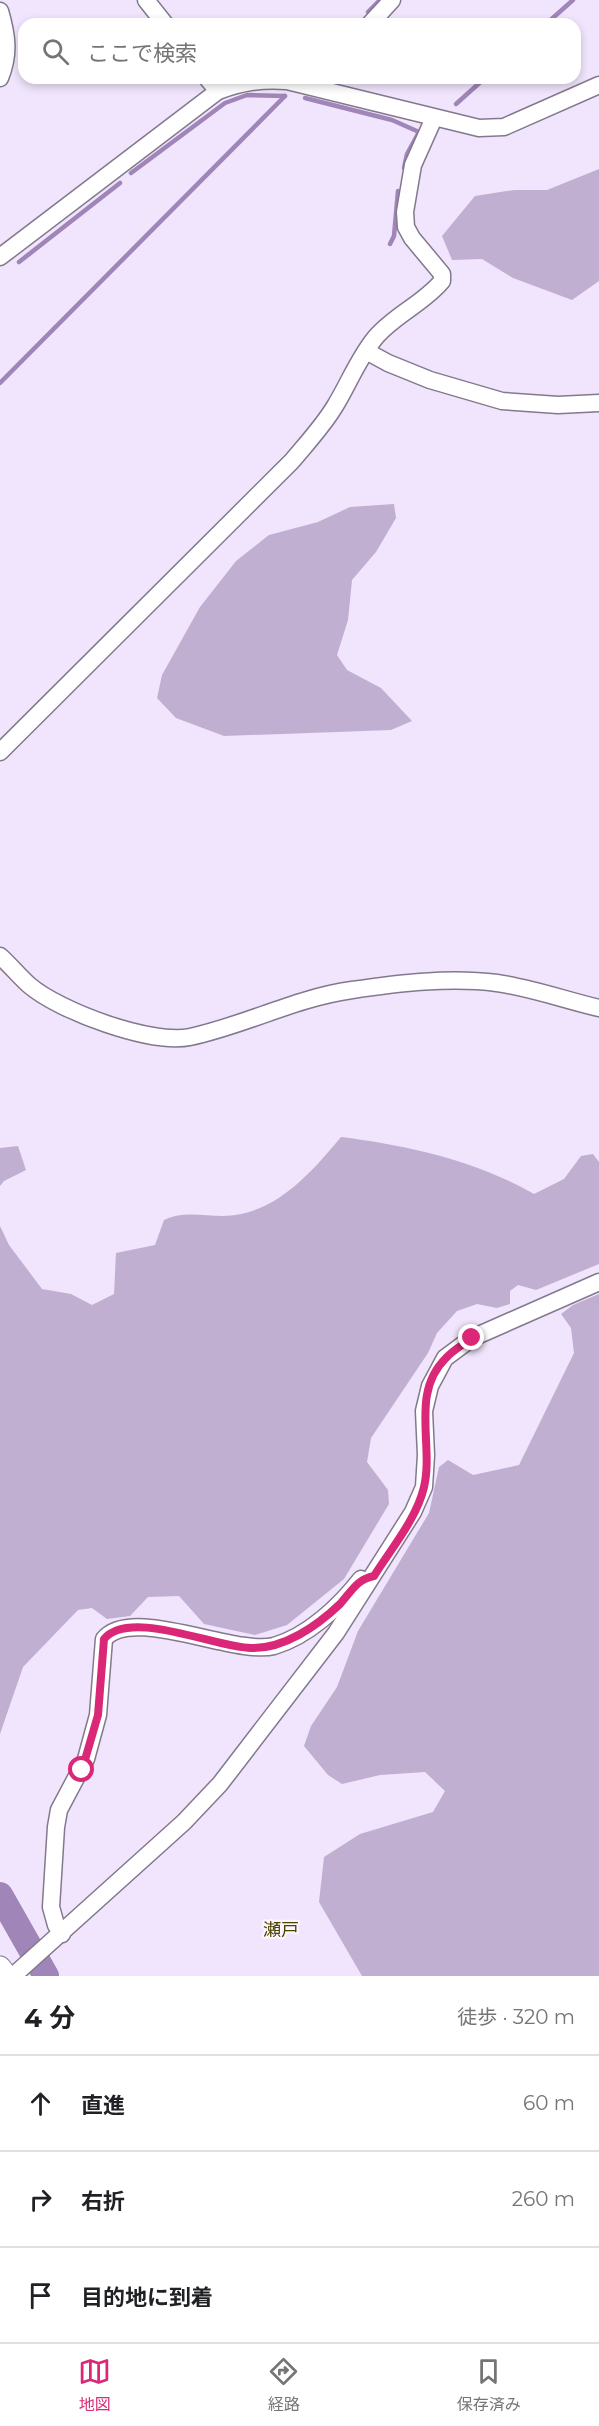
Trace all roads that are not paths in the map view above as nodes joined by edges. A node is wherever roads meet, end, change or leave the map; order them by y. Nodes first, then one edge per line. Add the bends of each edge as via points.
1 (146, 0) edge
2 (392, 0) edge
3 (0, 11) edge
4 (160, 18) edge
5 (376, 18) edge
6 (0, 78) edge
7 (212, 84) edge
8 (235, 84) edge
9 (321, 84) edge
10 (599, 85) edge
11 (218, 91) junction
12 (434, 118) junction
13 (0, 257) edge
14 (366, 351) junction
15 (599, 403) edge
16 (0, 752) edge
17 (0, 956) edge
18 (599, 1008) edge
19 (599, 1282) edge
20 (374, 1576) junction
21 (62, 1934) junction
22 (0, 1968) edge
23 (7, 1976) edge
24 (13, 1976) edge

1 - 4 street
2 - 5 street
3 - 6 street via 8,35
7 - 11 street
8 - 11 street
9 - 12 street
10 - 12 street via 504,126 479,128
11 - 13 street
12 - 14 street via 413,165 405,212 406,227 442,274 442,281 393,320
14 - 15 street via 430,380 502,401
14 - 16 street via 335,405 292,461
17 - 18 street via 30,986 72,1009 144,1036 167,1039 235,1024 314,996 412,984 499,984
19 - 20 street via 472,1338 445,1358 430,1386 424,1411 424,1487
20 - 21 street via 336,1633 220,1784
20 - 21 street via 362,1578 314,1625 274,1646 250,1648 152,1629 119,1629 109,1633 104,1639 98,1715 87,1759 59,1810 56,1827 51,1907
21 - 24 street
22 - 23 main road

